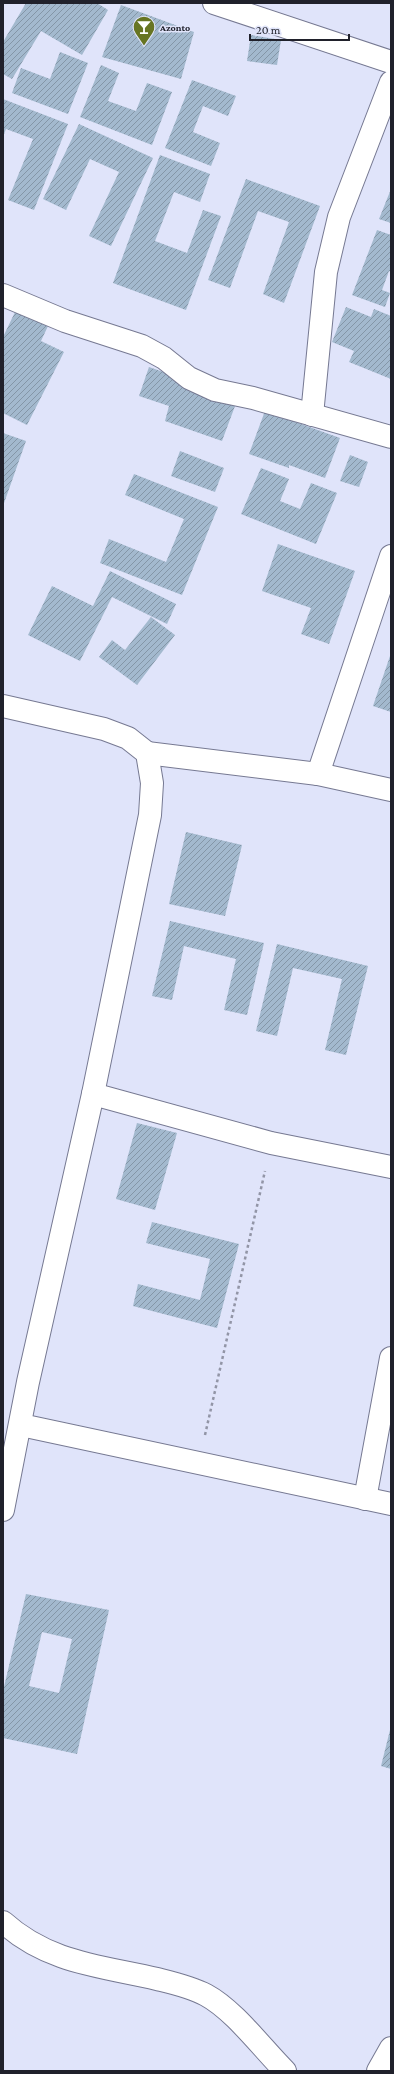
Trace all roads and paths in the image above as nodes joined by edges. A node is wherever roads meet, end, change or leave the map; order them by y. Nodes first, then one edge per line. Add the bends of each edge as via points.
1 (214, 3) edge
2 (391, 62) edge
3 (391, 82) edge
4 (3, 294) edge
5 (312, 415) junction
6 (391, 437) edge
7 (391, 556) edge
8 (3, 706) edge
9 (147, 753) junction
10 (318, 774) junction
11 (391, 790) edge
12 (93, 1094) junction
13 (271, 1143) junction
14 (391, 1167) edge
15 (391, 1358) edge
16 (21, 1425) junction
17 (199, 1463) junction
18 (365, 1498) junction
19 (391, 1504) edge
20 (3, 1510) edge
21 (3, 1922) edge
22 (391, 2048) edge
23 (284, 2071) edge
24 (378, 2071) edge

1 - 2 street
3 - 5 street via 339,216 326,272
4 - 5 street via 65,321 142,346 164,358 189,378 215,390
5 - 6 street
7 - 10 street
8 - 9 street via 104,729 128,738
9 - 10 street
9 - 12 street via 152,783 150,814
10 - 11 street
12 - 13 street
12 - 16 street via 28,1382
13 - 14 street
13 - 17 path
15 - 18 street
16 - 17 street
16 - 20 street
17 - 18 street
18 - 19 street
21 - 23 street via 16,1934 44,1951 80,1964 175,1984 206,1995 231,2014
22 - 24 street

